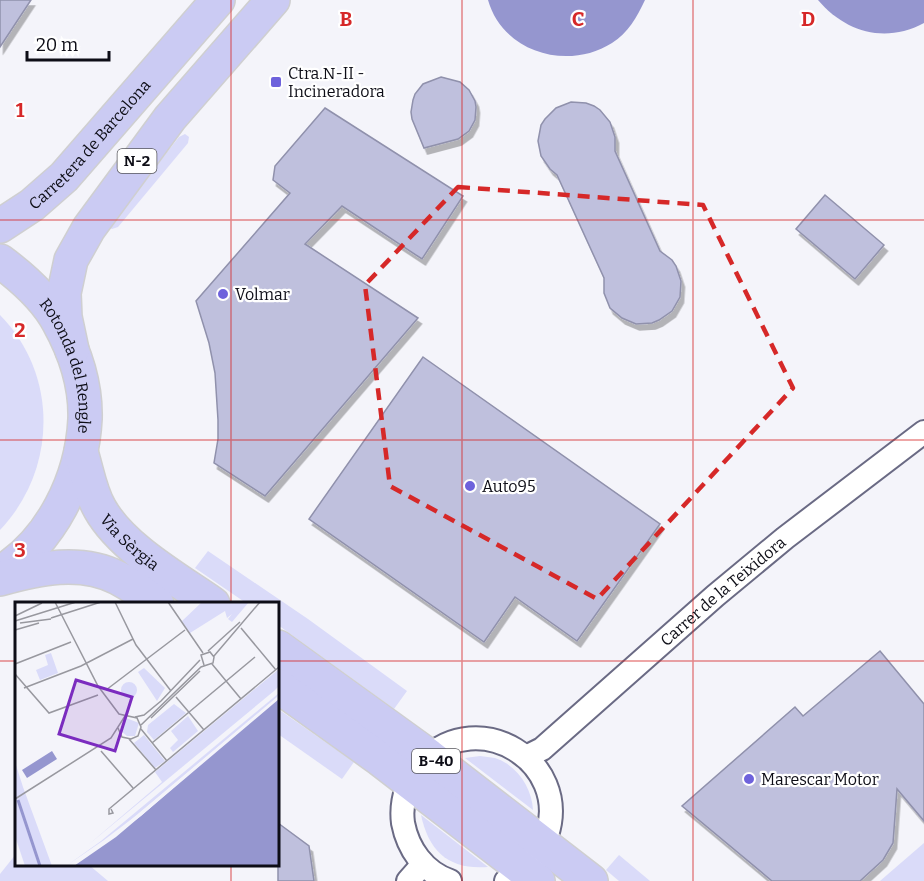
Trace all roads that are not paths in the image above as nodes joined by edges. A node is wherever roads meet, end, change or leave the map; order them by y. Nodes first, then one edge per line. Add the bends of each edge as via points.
1 (218, 0) edge
2 (273, 0) edge
3 (0, 226) edge
4 (0, 261) edge
5 (72, 350) junction
6 (924, 432) edge
7 (81, 452) junction
8 (0, 573) edge
9 (0, 579) edge
10 (156, 602) edge
11 (212, 602) edge
12 (279, 647) edge
13 (279, 687) edge
14 (429, 756) junction
15 (526, 757) junction
16 (409, 782) junction
17 (544, 844) junction
18 (423, 864) junction
19 (523, 877) edge
20 (408, 881) edge
21 (450, 881) edge
22 (591, 881) edge

1 - 3 main road, Carretera de Barcelona / N-2 via 64,177
2 - 5 main road, N-2 via 170,118 89,228 71,260 64,293
4 - 5 main road, Rotonda del Rengle / N-2 via 40,295
5 - 7 main road, Rotonda del Rengle / N-2 via 85,418
6 - 15 street, Carrer de la Teixidora via 784,538 542,749
7 - 8 main road, Rotonda del Rengle / N-2 via 62,507 26,553
7 - 11 main road, Via Sèrgia via 93,494 123,539
9 - 10 main road, Via Sèrgia via 64,566 85,567 118,578
12 - 14 main road, B-40
13 - 16 main road, B-40
14 - 15 street via 447,744 489,739 509,745
14 - 16 street
14 - 17 main road, B-40
15 - 17 street via 548,788 550,826
16 - 18 street via 402,816 405,834
16 - 19 main road, B-40
17 - 19 street
17 - 22 main road, B-40
18 - 20 street
18 - 21 street

